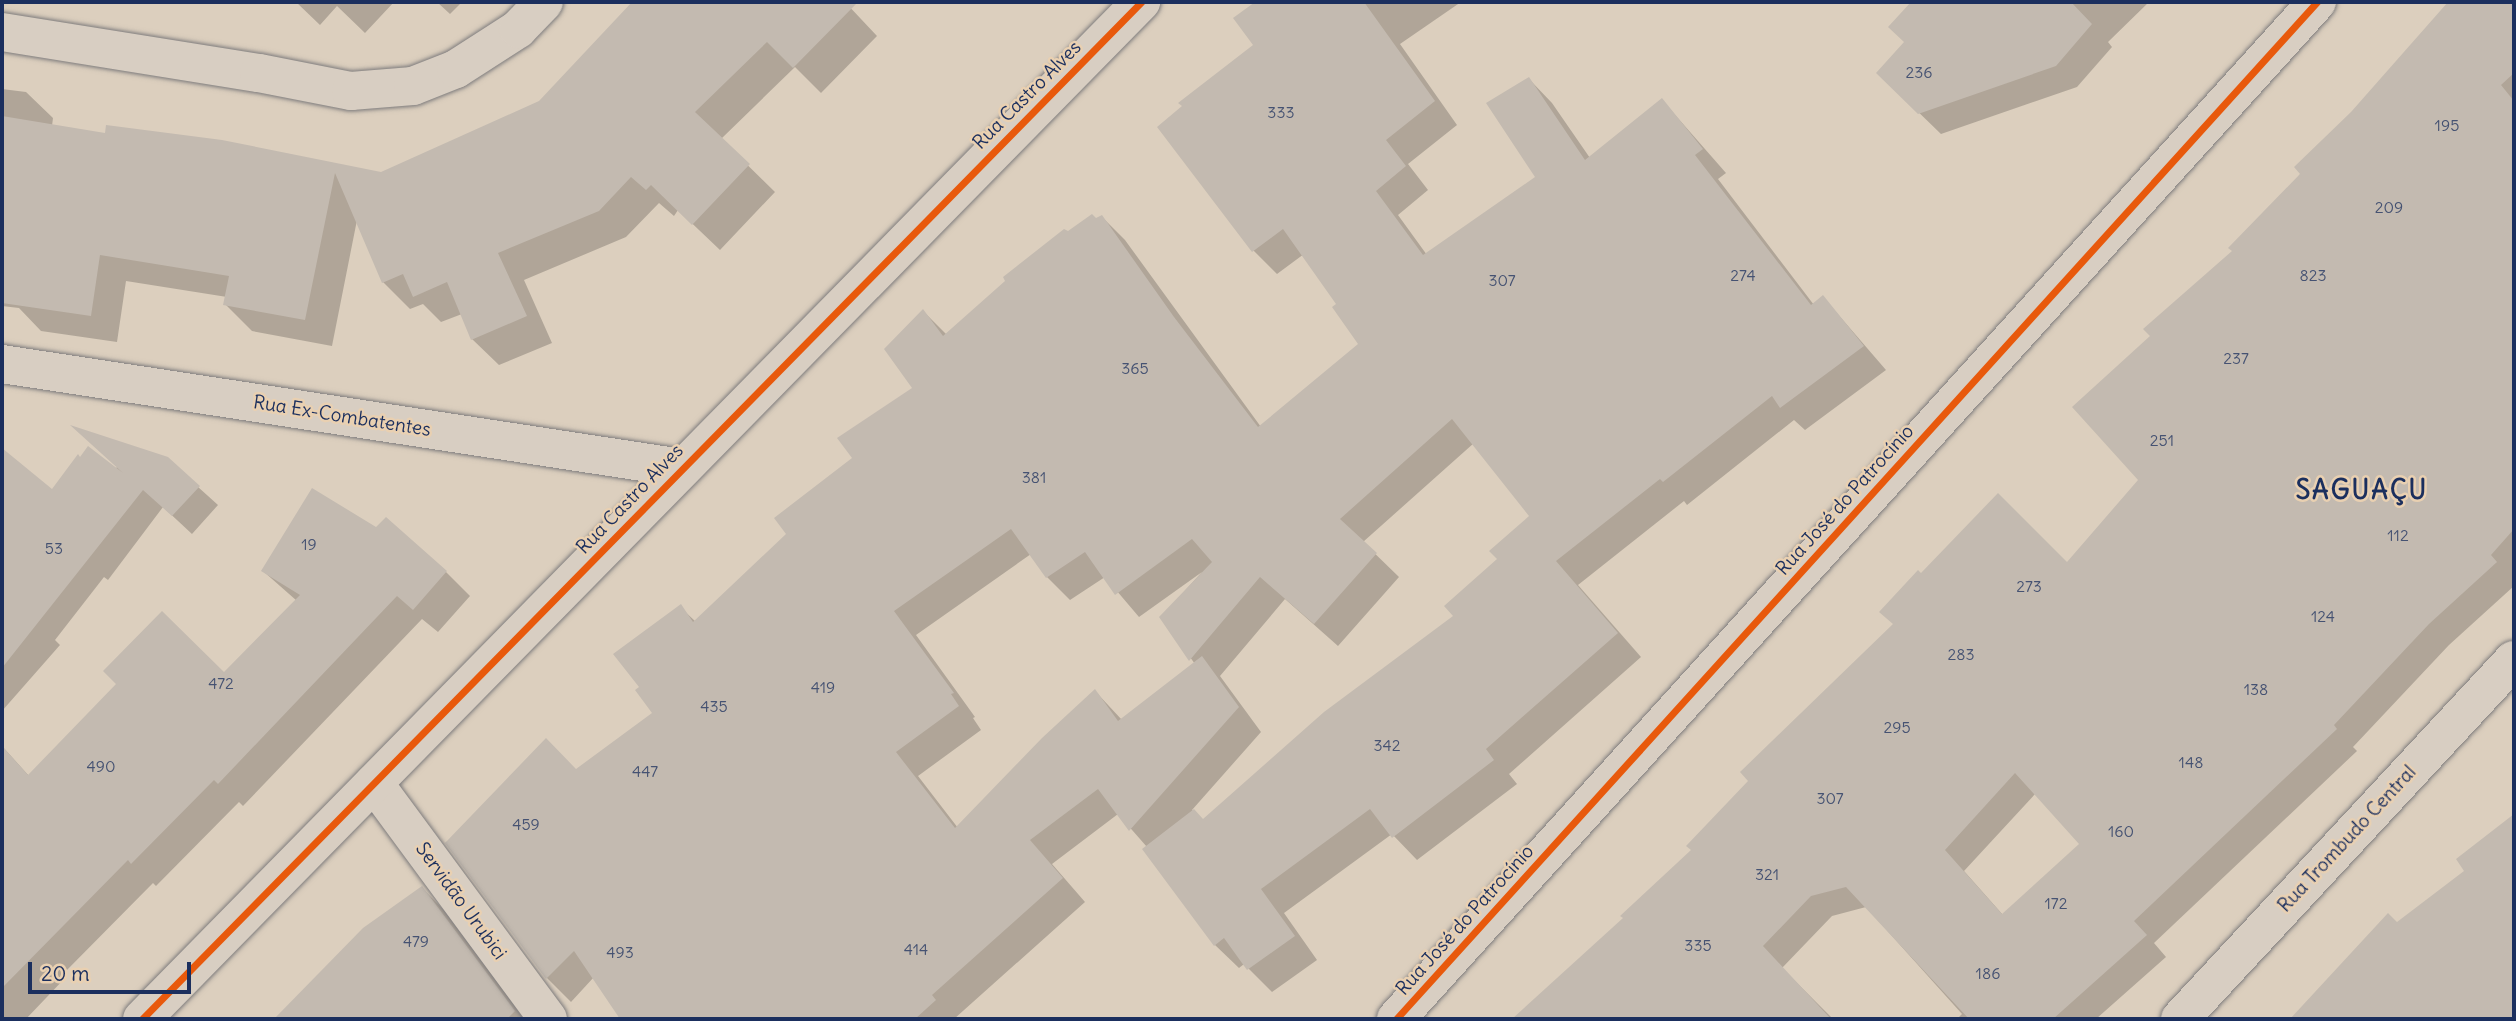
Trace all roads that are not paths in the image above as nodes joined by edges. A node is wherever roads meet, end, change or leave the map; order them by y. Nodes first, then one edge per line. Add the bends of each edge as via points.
1 (544, 2) edge
2 (1141, 2) edge
3 (2317, 2) edge
4 (2, 32) edge
5 (2, 364) edge
6 (682, 468) junction
7 (2514, 660) edge
8 (374, 783) junction
9 (142, 1019) edge
10 (548, 1019) edge
11 (1396, 1019) edge
12 (2180, 1019) edge

1 - 4 street via 518,29 456,69 413,86 351,91
2 - 6 street, Rua Castro Alves
3 - 11 street, Rua José do Patrocínio
5 - 6 street, Rua Ex-Combatentes
6 - 8 street, Rua Castro Alves
7 - 12 street, Rua Trombudo Central
8 - 9 street, Rua Castro Alves
8 - 10 street, Servidão Urubici

